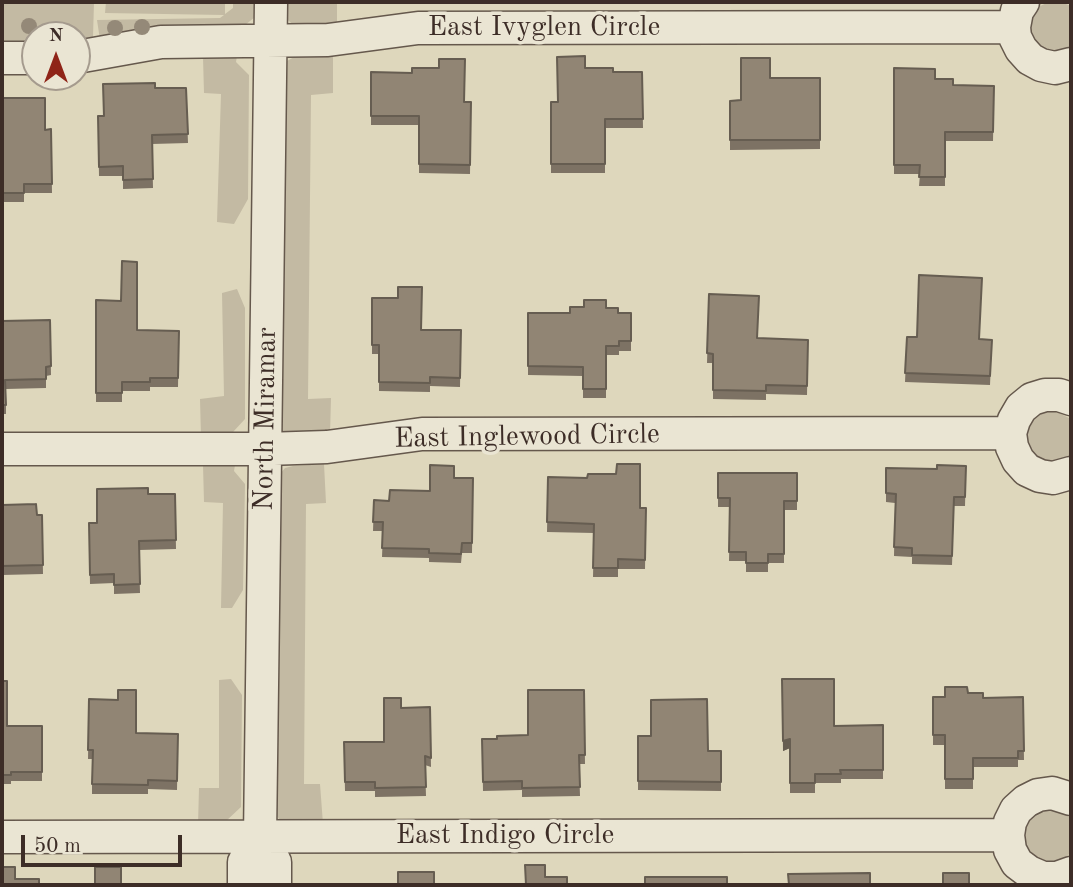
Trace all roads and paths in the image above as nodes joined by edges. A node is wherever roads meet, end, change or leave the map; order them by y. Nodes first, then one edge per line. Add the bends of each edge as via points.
1 (271, 2) edge
2 (1019, 14) edge
3 (271, 39) junction
4 (91, 54) edge
5 (2, 58) edge
6 (21, 58) edge
7 (1071, 64) edge
8 (1071, 399) edge
9 (1010, 433) junction
10 (2, 449) edge
11 (266, 449) junction
12 (1071, 473) edge
13 (1071, 799) edge
14 (1008, 835) junction
15 (2, 837) edge
16 (260, 837) junction
17 (1071, 873) edge
18 (244, 885) edge
19 (275, 885) edge

1 - 3 street, North Miramar
2 - 3 street, East Ivyglen Circle via 418,28 328,40
2 - 7 street, East Ivyglen Circle via 1015,37 1030,59 1055,68
3 - 4 street, East Ivyglen Circle via 161,42
3 - 11 street, North Miramar
5 - 6 street
8 - 9 street via 1059,395 1032,399 1021,408
9 - 11 street, East Inglewood Circle via 422,434 327,447
9 - 12 street via 1012,447 1027,470 1053,478
10 - 11 street, East Inglewood Circle
11 - 16 street, North Miramar
13 - 14 street via 1052,793 1026,801 1016,810
14 - 16 street, East Indigo Circle
14 - 17 street via 1014,856 1029,872 1043,877
15 - 16 street, East Indigo Circle
16 - 18 street, North Miramar via 244,862
16 - 19 street, North Miramar via 275,862

